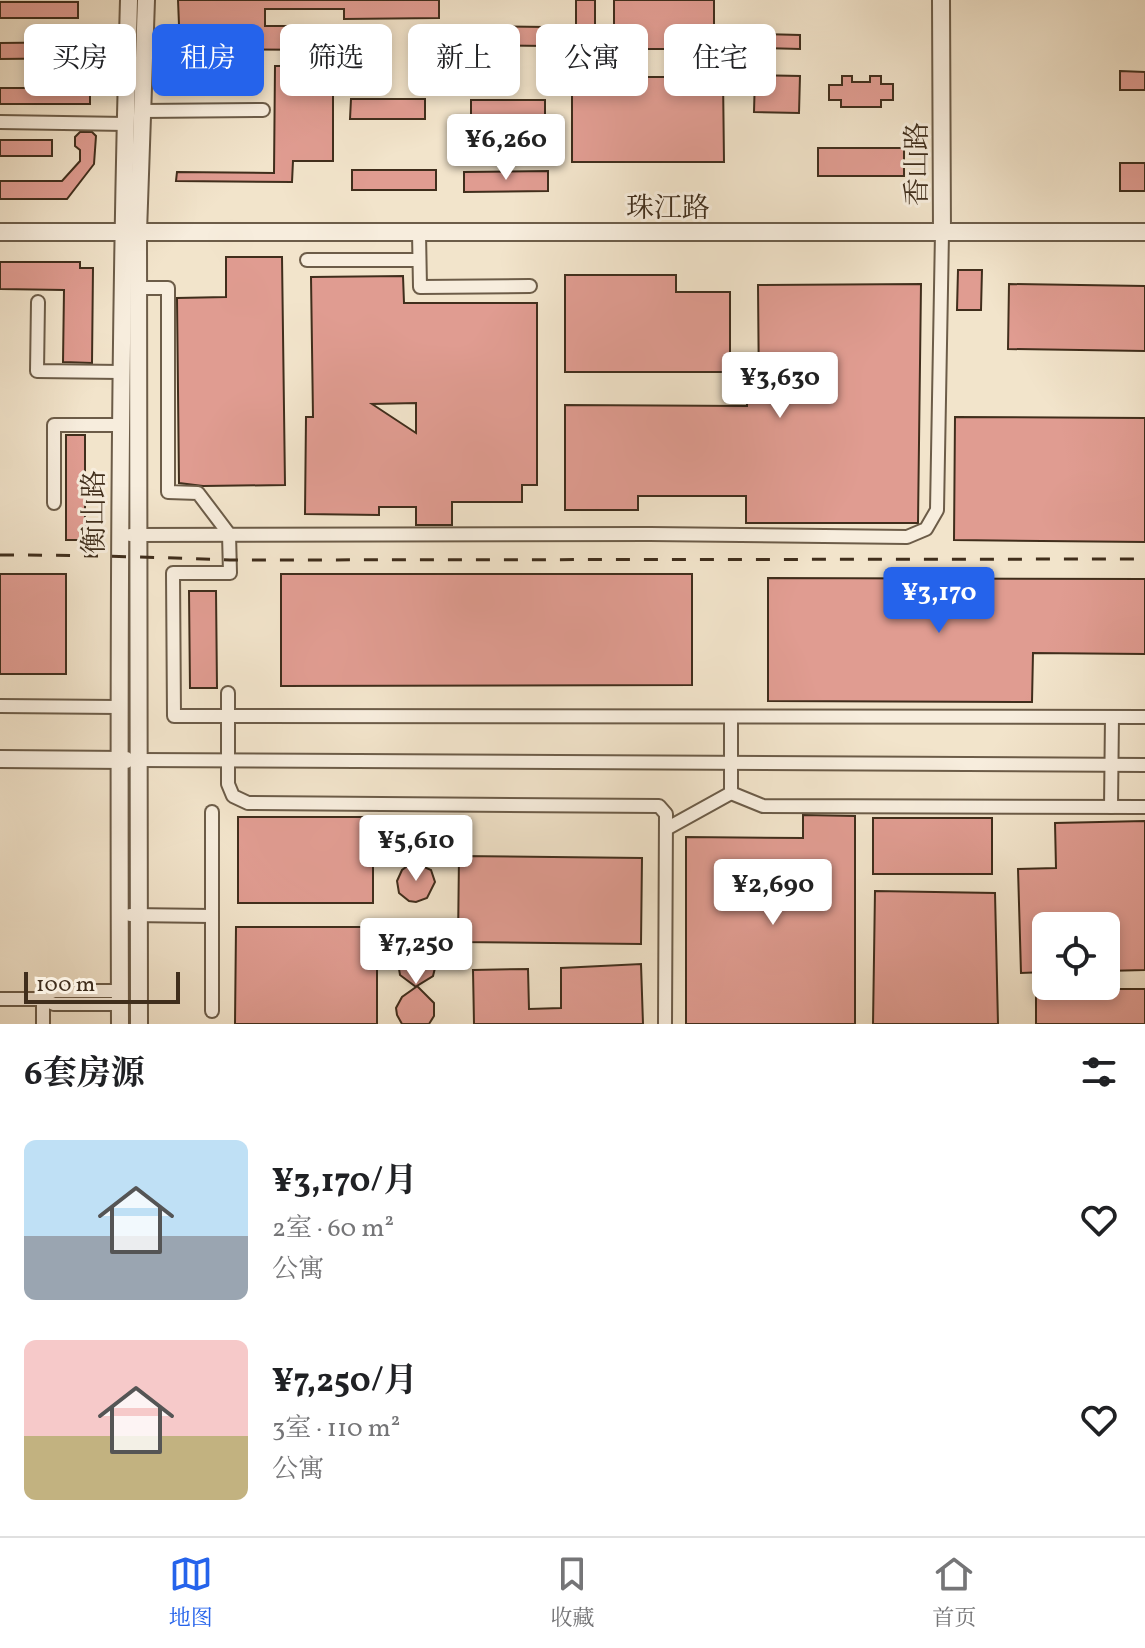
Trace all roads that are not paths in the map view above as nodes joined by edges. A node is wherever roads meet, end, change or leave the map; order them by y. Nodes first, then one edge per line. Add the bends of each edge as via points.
1 (129, 0) edge
2 (146, 0) edge
3 (941, 0) edge
4 (263, 110) dead end
5 (142, 111) junction
6 (0, 122) edge
7 (126, 124) junction
8 (0, 232) edge
9 (130, 232) junction
10 (1145, 232) edge
11 (419, 233) junction
12 (942, 233) junction
13 (307, 260) dead end
14 (419, 260) junction
15 (530, 286) dead end
16 (138, 288) junction
17 (38, 302) dead end
18 (121, 372) junction
19 (120, 425) junction
20 (54, 503) dead end
21 (229, 534) junction
22 (119, 535) junction
23 (139, 535) junction
24 (228, 693) dead end
25 (0, 706) edge
26 (118, 707) junction
27 (228, 716) junction
28 (731, 717) junction
29 (1112, 717) junction
30 (1145, 717) edge
31 (0, 759) edge
32 (118, 760) junction
33 (138, 760) junction
34 (228, 762) junction
35 (732, 763) junction
36 (1111, 765) junction
37 (1145, 765) edge
38 (731, 793) junction
39 (1111, 807) junction
40 (1145, 807) edge
41 (212, 812) dead end
42 (666, 829) junction
43 (119, 915) junction
44 (139, 915) junction
45 (212, 916) junction
46 (120, 998) junction
47 (0, 999) edge
48 (43, 999) junction
49 (212, 1011) dead end
50 (43, 1024) edge
51 (120, 1024) edge
52 (139, 1024) edge
53 (665, 1024) edge

1 - 7 street, 衡山路
2 - 5 street, 衡山路
3 - 12 street, 香山路
4 - 5 street
5 - 9 street, 衡山路
6 - 7 street
7 - 9 street, 衡山路
8 - 9 street, 珠江路
9 - 11 street, 珠江路
9 - 16 street, 衡山路
9 - 18 street, 衡山路
10 - 12 street, 珠江路
11 - 12 street, 珠江路
11 - 14 street
12 - 21 street via 937,510 926,529 907,537
13 - 14 street
14 - 15 street via 420,287
16 - 21 street via 168,288 168,492 198,493
16 - 23 street, 衡山路
17 - 18 street via 37,371
18 - 19 street, 衡山路
19 - 20 street via 54,425
19 - 22 street, 衡山路
21 - 23 street
21 - 27 street via 230,573 173,573 174,716
22 - 23 street
22 - 26 street, 衡山路
23 - 33 street, 衡山路
24 - 27 street
25 - 26 street
26 - 32 street, 衡山路
27 - 28 street
27 - 34 street
28 - 29 street
28 - 35 street
29 - 30 street
29 - 36 street
31 - 32 street
32 - 33 street
32 - 43 street, 衡山路
33 - 34 street
33 - 44 street, 衡山路
34 - 35 street
34 - 42 street via 233,796 248,803 659,806 666,814
35 - 36 street
35 - 38 street
36 - 37 street
36 - 39 street
38 - 39 street via 763,806
38 - 42 street
39 - 40 street
41 - 45 street
42 - 53 street
43 - 44 street
43 - 46 street, 衡山路
44 - 45 street
44 - 52 street, 衡山路
45 - 49 street
46 - 48 street via 50,991
46 - 51 street, 衡山路
47 - 48 street
48 - 50 street

